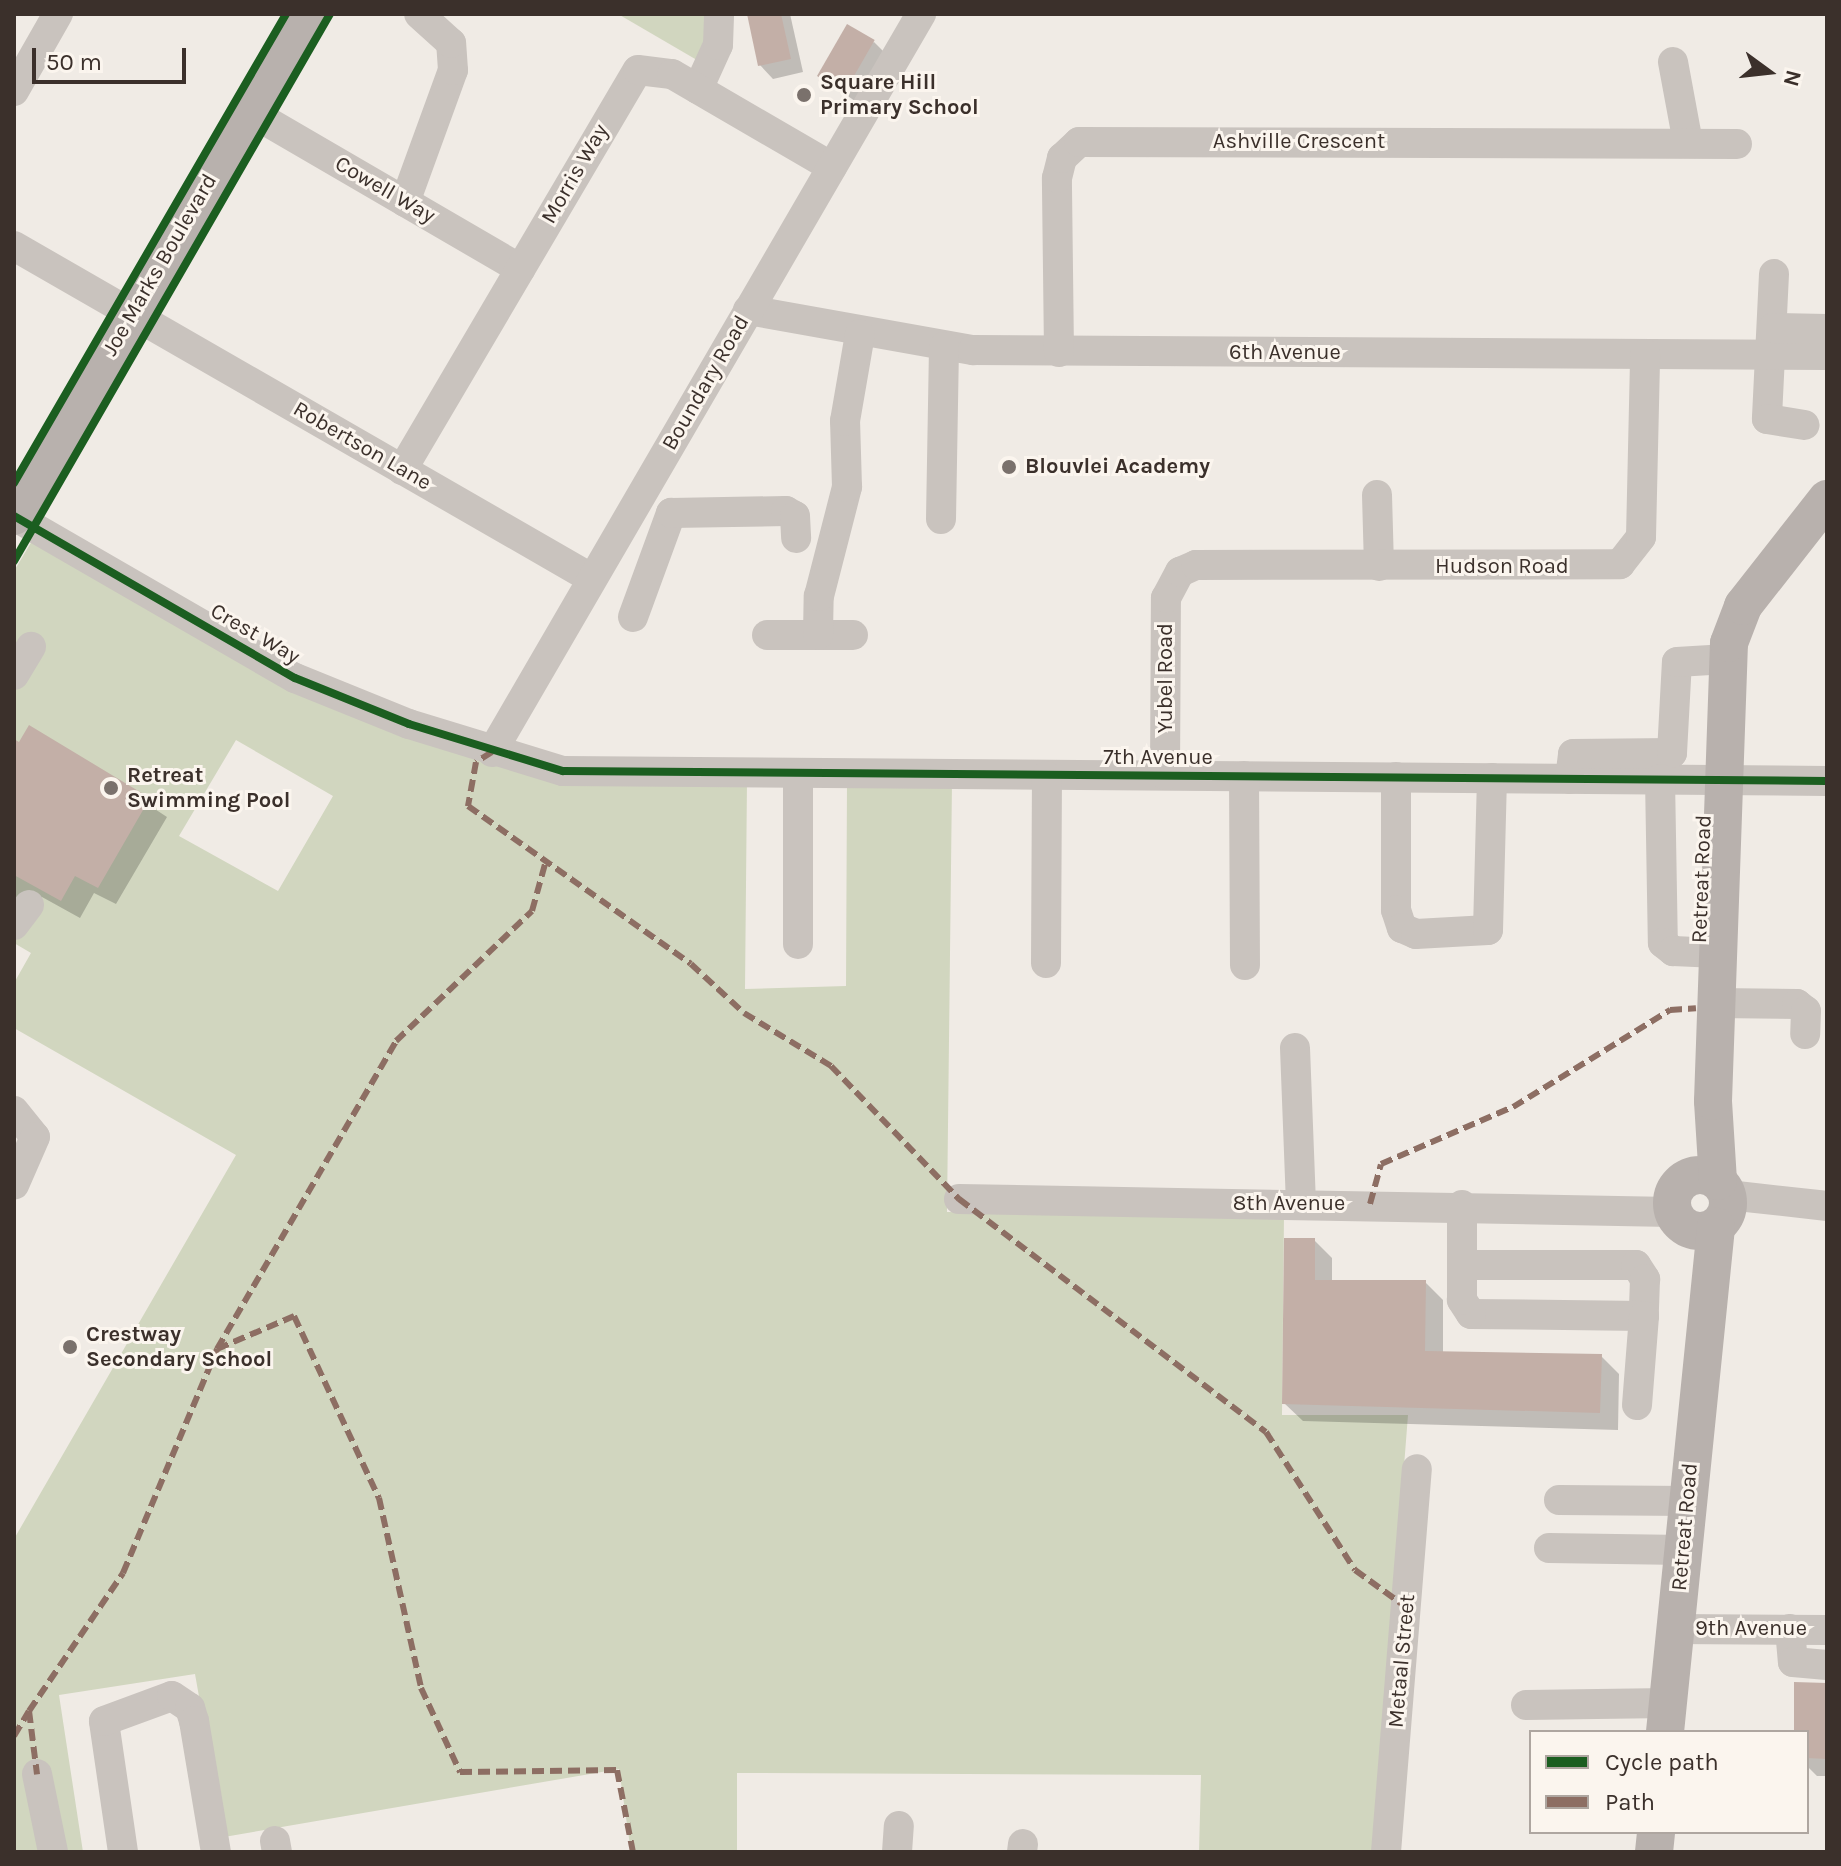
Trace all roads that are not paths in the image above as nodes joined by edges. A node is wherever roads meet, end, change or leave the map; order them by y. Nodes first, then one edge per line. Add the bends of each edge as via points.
1 (58, 14) edge
2 (306, 14) edge
3 (419, 14) edge
4 (719, 14) edge
5 (921, 14) edge
6 (1673, 62) dead end
7 (698, 89) junction
8 (14, 91) edge
9 (249, 111) junction
10 (1688, 143) junction
11 (1737, 144) dead end
12 (832, 167) junction
13 (405, 202) junction
14 (14, 246) edge
15 (520, 269) junction
16 (1774, 274) dead end
17 (748, 310) junction
18 (133, 312) junction
19 (1827, 329) edge
20 (860, 334) junction
21 (1773, 342) junction
22 (944, 347) junction
23 (1059, 352) junction
24 (1645, 354) junction
25 (1827, 355) edge
26 (1805, 425) dead end
27 (402, 470) junction
28 (641, 495) junction
29 (1377, 495) dead end
30 (1827, 499) edge
31 (671, 513) junction
32 (14, 516) edge
33 (941, 519) dead end
34 (796, 538) dead end
35 (1379, 566) junction
36 (591, 578) junction
37 (1172, 582) joint
38 (633, 617) dead end
39 (767, 635) dead end
40 (818, 635) junction
41 (853, 635) dead end
42 (31, 647) dead end
43 (1727, 659) junction
44 (14, 675) edge
45 (492, 752) junction
46 (1165, 775) junction
47 (798, 776) junction
48 (1047, 776) junction
49 (1244, 776) junction
50 (1396, 777) junction
51 (1492, 778) junction
52 (1570, 779) junction
53 (1660, 779) junction
54 (1723, 780) junction
55 (1827, 781) edge
56 (798, 944) dead end
57 (1718, 953) junction
58 (1046, 963) dead end
59 (1245, 965) dead end
60 (1716, 1003) junction
61 (1805, 1034) dead end
62 (1295, 1048) dead end
63 (14, 1111) edge
64 (14, 1185) edge
65 (959, 1199) dead end
66 (1701, 1203) junction
67 (1301, 1204) junction
68 (1462, 1205) junction
69 (1827, 1206) edge
70 (1462, 1265) junction
71 (1644, 1316) junction
72 (1637, 1405) dead end
73 (1417, 1469) dead end
74 (1559, 1500) dead end
75 (1688, 1501) junction
76 (1549, 1548) dead end
77 (1683, 1550) junction
78 (1676, 1629) junction
79 (1790, 1629) junction
80 (1827, 1630) edge
81 (1827, 1665) edge
82 (1526, 1705) dead end
83 (1666, 1718) edge
84 (37, 1774) dead end
85 (53, 1852) edge
86 (123, 1852) edge
87 (216, 1852) edge
88 (1386, 1852) edge

1 - 8 street
2 - 9 main road, Joe Marks Boulevard
3 - 13 street via 444,34 455,55 435,135
4 - 7 street via 718,45
5 - 12 street, Boundary Road
6 - 10 street
7 - 12 street, Morris Way
7 - 15 street, Morris Way via 664,70 634,73
9 - 13 street, Cowell Way
9 - 18 main road, Joe Marks Boulevard
10 - 11 street, Ashville Crescent
10 - 23 street, Ashville Crescent via 1079,142 1062,158 1057,178
12 - 17 street, Boundary Road
13 - 15 street, Cowell Way
14 - 18 street, Robertson Lane
15 - 27 street, Morris Way
16 - 21 street
17 - 20 street, 6th Avenue
17 - 28 street, Boundary Road
18 - 27 street, Robertson Lane
18 - 32 main road, Joe Marks Boulevard
19 - 21 street
20 - 22 street, 6th Avenue
20 - 40 street via 845,421 847,487 819,596
21 - 24 street, 6th Avenue
21 - 25 street, 6th Avenue
21 - 26 street via 1768,422
22 - 23 street, 6th Avenue
22 - 33 street
23 - 24 street, 6th Avenue
24 - 35 street, Hudson Road via 1641,537 1626,560 1605,567
27 - 36 street, Robertson Lane
28 - 31 street
28 - 36 street, Boundary Road
29 - 35 street
30 - 43 main road, Retreat Road via 1743,606
31 - 34 street via 786,511 795,516
31 - 38 street
32 - 45 street, Crest Way via 295,678
35 - 37 street, Hudson Road via 1196,565
36 - 45 street, Boundary Road
37 - 46 street, Yubel Road
39 - 40 street
40 - 41 street
42 - 44 street
43 - 52 street via 1677,662 1672,753 1573,754
43 - 54 main road, Retreat Road
45 - 47 street, 7th Avenue via 603,775
46 - 48 street, 7th Avenue
46 - 49 street, 7th Avenue
47 - 48 street, 7th Avenue
47 - 56 street
48 - 58 street
49 - 50 street, 7th Avenue
49 - 59 street
50 - 51 street, 7th Avenue
50 - 51 street via 1398,921 1408,933 1429,935 1488,930
51 - 52 street, 7th Avenue
52 - 53 street, 7th Avenue
53 - 54 street, 7th Avenue
53 - 57 street via 1663,943 1673,951
54 - 55 street, 7th Avenue
54 - 57 main road, Retreat Road
57 - 60 main road, Retreat Road
60 - 61 street via 1797,1004 1806,1011
60 - 66 main road, Retreat Road via 1713,1101
62 - 67 street
63 - 64 street via 35,1137
65 - 67 street, 8th Avenue
66 - 68 street, 8th Avenue
66 - 69 street, 8th Avenue
66 - 75 main road, Retreat Road via 1705,1323
67 - 68 street, 8th Avenue
68 - 70 street
70 - 71 street via 1462,1300 1471,1314
70 - 71 street via 1636,1265 1645,1279
71 - 72 street
73 - 88 street, Metaal Street
74 - 75 street
75 - 77 main road, Retreat Road
76 - 77 street
77 - 78 main road, Retreat Road
78 - 79 street, 9th Avenue
78 - 83 main road, Retreat Road
79 - 80 street, 9th Avenue
79 - 81 street via 1793,1662
82 - 83 street
84 - 85 street
86 - 87 street via 104,1721 172,1696 194,1721

